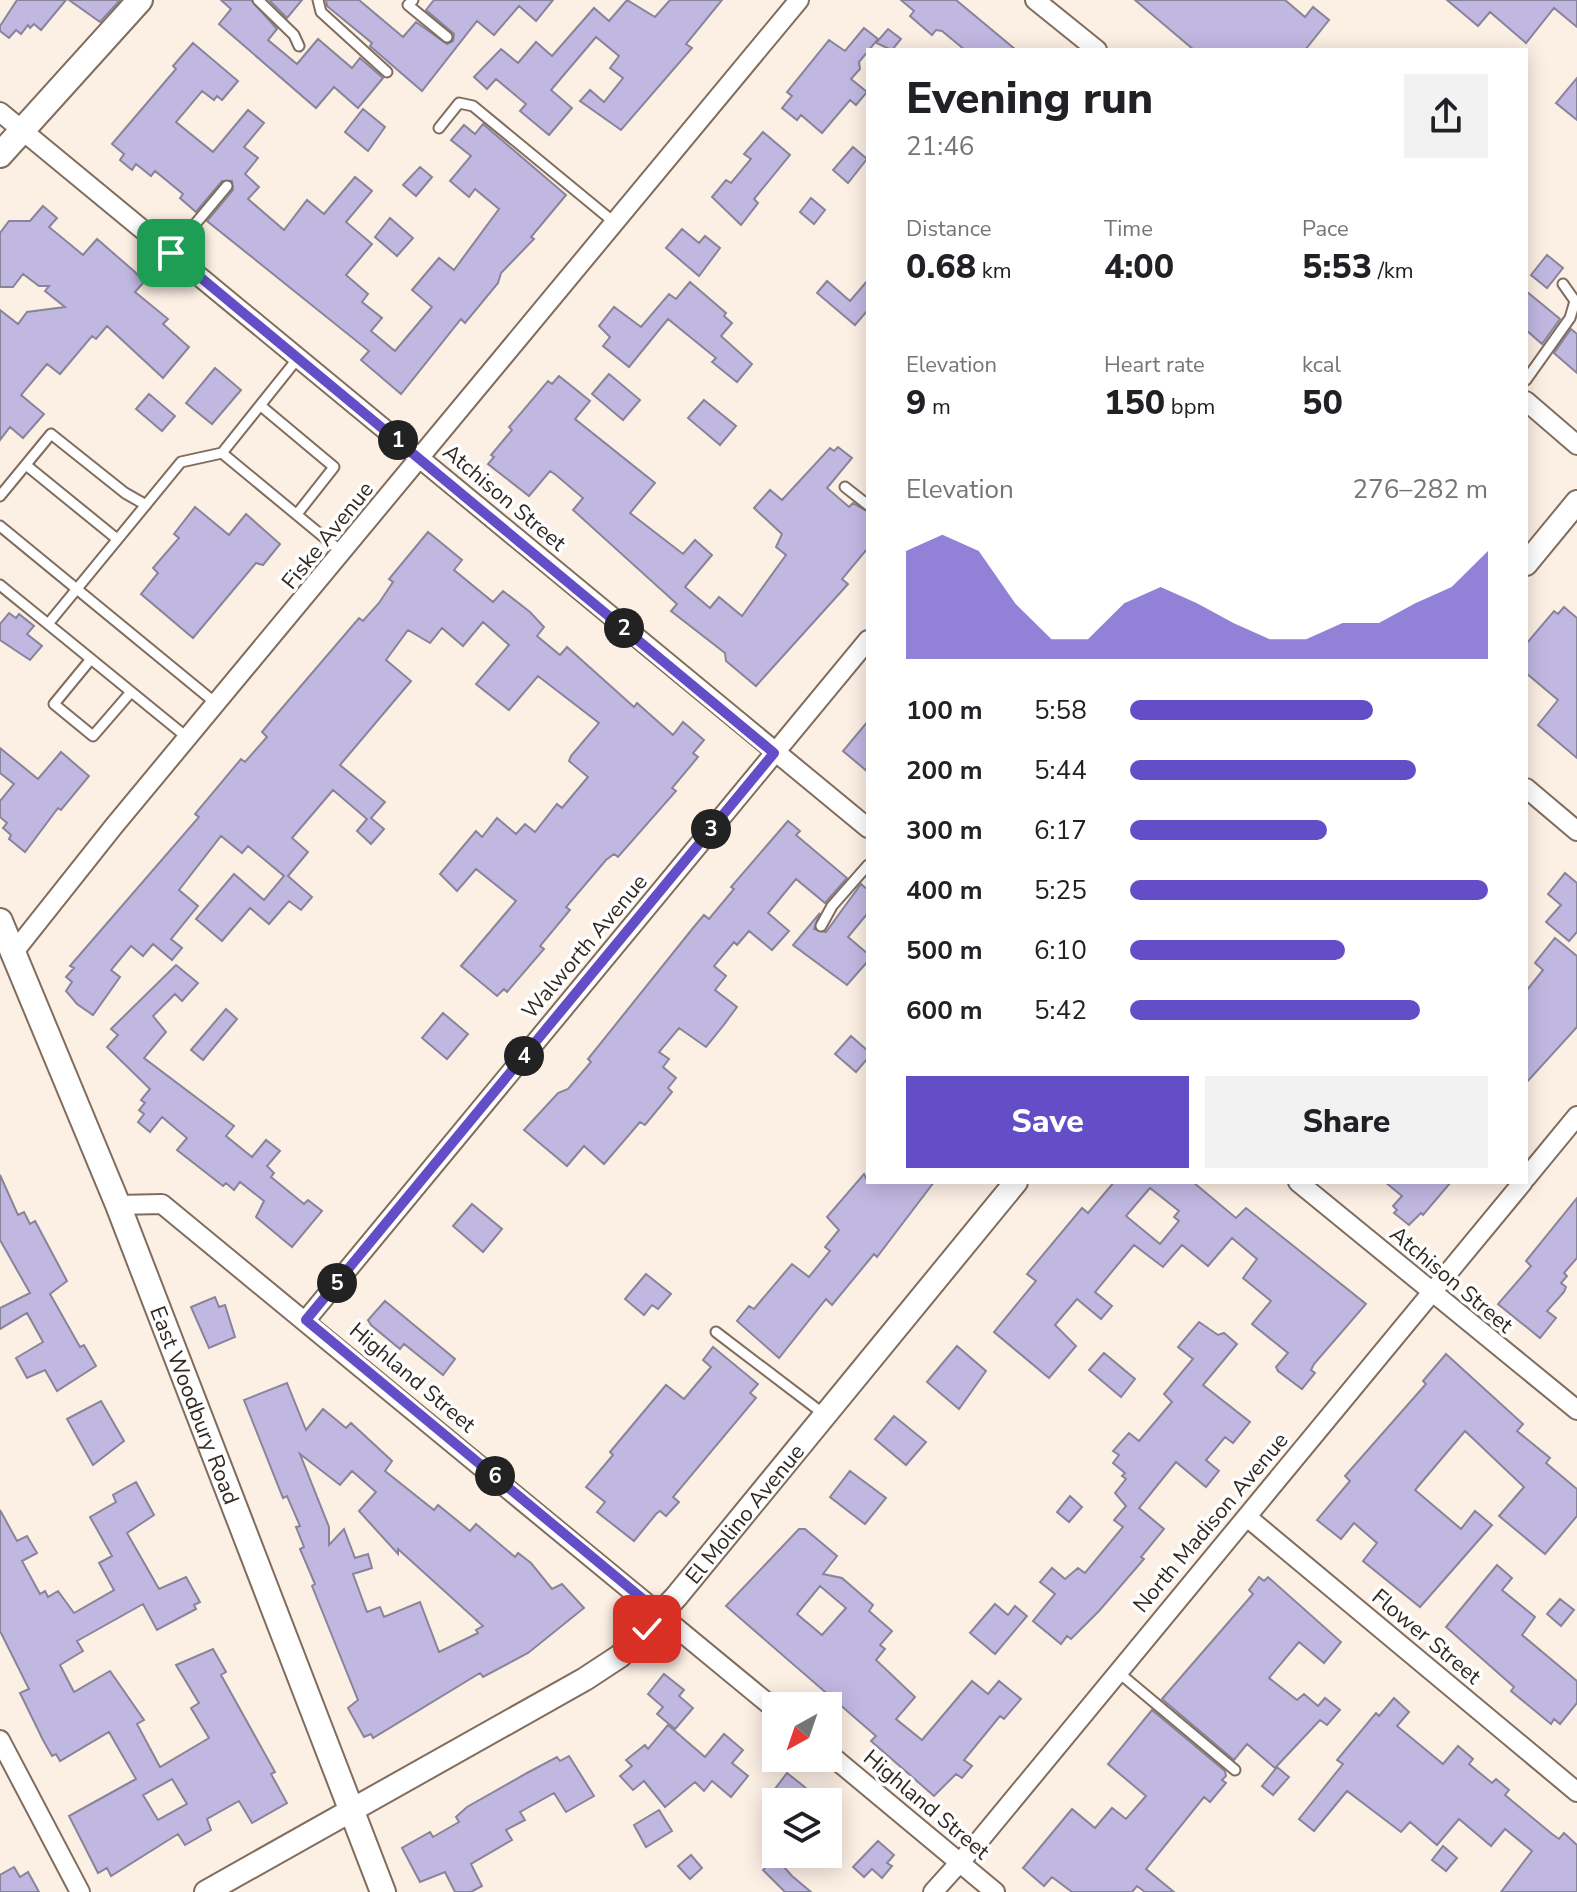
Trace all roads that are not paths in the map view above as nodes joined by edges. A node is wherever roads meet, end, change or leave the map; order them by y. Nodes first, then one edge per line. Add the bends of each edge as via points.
1 (140, 0) edge
2 (258, 0) edge
3 (318, 0) edge
4 (413, 0) edge
5 (799, 0) edge
6 (1035, 0) edge
7 (447, 37) dead end
8 (299, 46) dead end
9 (1095, 48) edge
10 (387, 72) dead end
11 (0, 112) edge
12 (439, 128) dead end
13 (22, 131) junction
14 (0, 155) edge
15 (227, 186) dead end
16 (615, 223) junction
17 (171, 253) junction
18 (1563, 284) dead end
19 (298, 358) junction
20 (1528, 377) edge
21 (1528, 403) edge
22 (261, 406) junction
23 (1577, 445) edge
24 (222, 453) junction
25 (421, 458) junction
26 (26, 465) junction
27 (845, 487) dead end
28 (0, 496) edge
29 (1577, 502) edge
30 (866, 503) edge
31 (146, 505) junction
32 (297, 514) junction
33 (0, 526) edge
34 (117, 539) junction
35 (343, 553) junction
36 (1528, 562) edge
37 (0, 585) edge
38 (77, 589) junction
39 (48, 624) junction
40 (866, 642) edge
41 (91, 659) junction
42 (131, 692) junction
43 (218, 705) junction
44 (189, 739) junction
45 (774, 753) junction
46 (1528, 790) edge
47 (866, 826) edge
48 (1577, 831) edge
49 (866, 867) edge
50 (0, 921) edge
51 (821, 926) dead end
52 (14, 952) junction
53 (1577, 1116) edge
54 (1528, 1175) edge
55 (1014, 1184) edge
56 (1300, 1184) edge
57 (1521, 1184) edge
58 (118, 1205) junction
59 (1431, 1294) junction
60 (306, 1320) junction
61 (716, 1332) dead end
62 (1577, 1410) edge
63 (825, 1415) junction
64 (1247, 1517) junction
65 (661, 1614) junction
66 (1117, 1671) junction
67 (762, 1698) edge
68 (0, 1740) edge
69 (842, 1765) edge
70 (1235, 1770) dead end
71 (1577, 1792) edge
72 (351, 1809) junction
73 (959, 1863) junction
74 (80, 1892) edge
75 (206, 1892) edge
76 (383, 1892) edge
77 (933, 1892) edge
78 (995, 1892) edge

1 - 13 main road
2 - 8 lane
3 - 10 lane via 321,12
4 - 7 lane via 408,5
5 - 16 street, Fiske Avenue
6 - 9 street
11 - 13 street, Atchison Street
12 - 16 lane via 459,103 473,106
13 - 14 main road
13 - 17 street, Atchison Street
15 - 17 lane
16 - 25 street, Fiske Avenue
17 - 19 street, Atchison Street
18 - 20 lane via 1575,301 1570,318
19 - 22 lane
19 - 25 street, Atchison Street
21 - 23 street
22 - 24 lane
22 - 32 lane via 334,467
24 - 31 lane via 181,462
24 - 32 lane
25 - 35 street, Fiske Avenue
25 - 45 street, Atchison Street
26 - 28 lane
26 - 31 lane via 51,434
26 - 34 lane
27 - 30 lane
29 - 36 street
31 - 34 lane
32 - 35 lane
33 - 38 lane
34 - 38 lane
35 - 43 street, Fiske Avenue
37 - 39 lane
38 - 39 lane
38 - 43 lane
39 - 41 lane
40 - 45 street, Walworth Avenue
41 - 42 lane
41 - 42 lane via 54,704 93,736
42 - 44 lane
43 - 44 street, Fiske Avenue
44 - 52 street, Fiske Avenue
45 - 47 street, Atchison Street
45 - 60 street, Walworth Avenue
46 - 48 street
49 - 51 lane
50 - 52 main road, East Woodbury Road
52 - 58 main road, East Woodbury Road
53 - 54 street, North Madison Avenue
55 - 63 street, El Molino Avenue
56 - 59 street, Atchison Street
57 - 59 street, North Madison Avenue
58 - 60 street, Highland Street via 162,1204
58 - 72 main road, East Woodbury Road
59 - 62 street, Atchison Street
59 - 64 street, North Madison Avenue
60 - 65 street, Highland Street
61 - 63 lane
63 - 65 street, El Molino Avenue
64 - 66 street, North Madison Avenue
64 - 71 street, Flower Street
65 - 67 street, Highland Street
65 - 72 street, El Molino Avenue via 620,1656 585,1679
66 - 70 lane
66 - 73 street, North Madison Avenue
68 - 74 street
69 - 73 street, Highland Street
72 - 75 street, El Molino Avenue
72 - 76 main road, East Woodbury Road
73 - 77 street, North Madison Avenue
73 - 78 street, Highland Street

